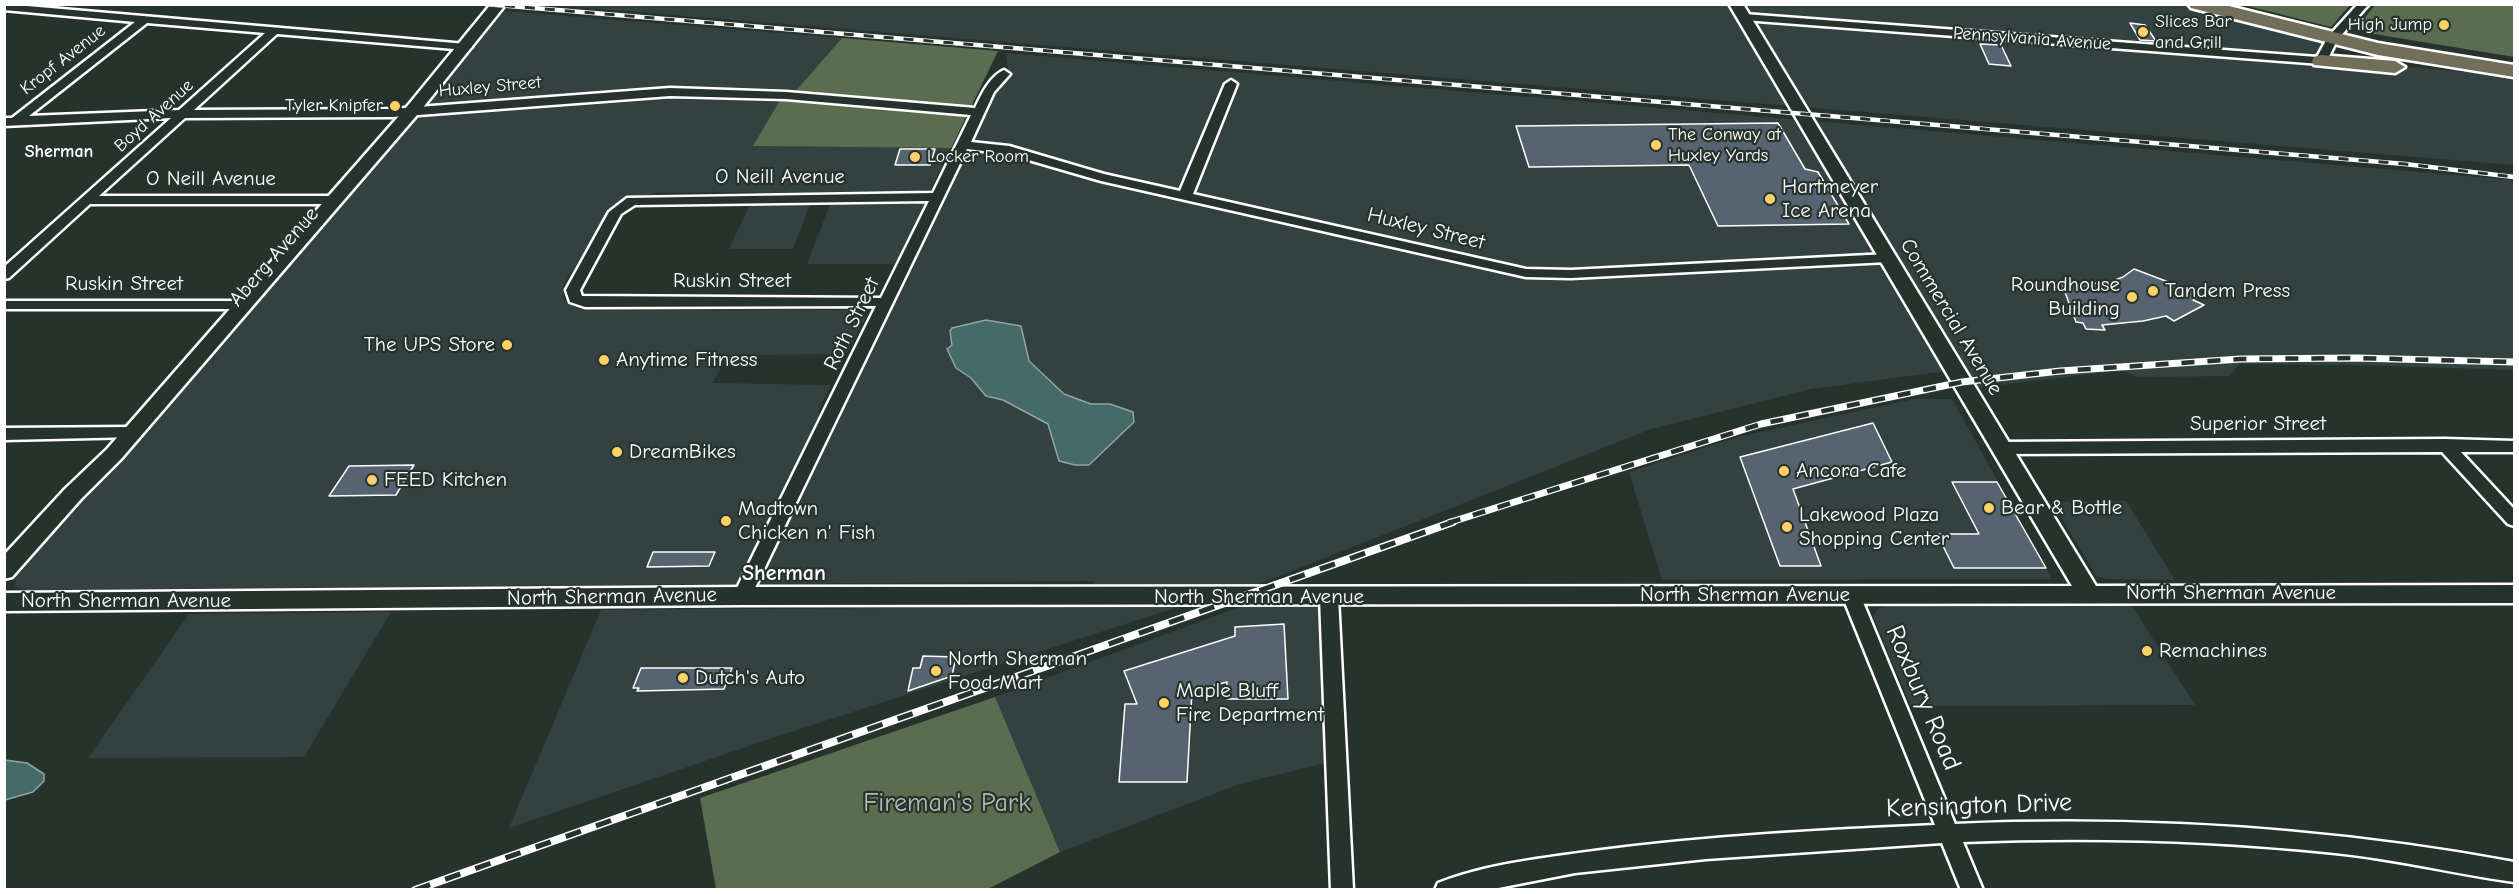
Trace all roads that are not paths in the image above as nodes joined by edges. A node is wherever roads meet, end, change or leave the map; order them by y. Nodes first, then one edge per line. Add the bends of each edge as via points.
1 (499, 4) edge
2 (2198, 4) edge
3 (2233, 4) edge
4 (2364, 4) edge
5 (4, 7) edge
6 (17, 8) junction
7 (1740, 11) edge
8 (4, 17) edge
9 (144, 20) junction
10 (274, 31) junction
11 (2337, 35) junction
12 (462, 47) junction
13 (2514, 60) edge
14 (2321, 61) junction
15 (2514, 71) edge
16 (1004, 74) dead end
17 (2514, 76) edge
18 (1231, 84) dead end
19 (185, 112) junction
20 (405, 112) junction
21 (979, 112) junction
22 (8, 124) edge
23 (963, 145) junction
24 (1185, 196) junction
25 (937, 197) junction
26 (328, 200) junction
27 (87, 201) junction
28 (1888, 258) junction
29 (4, 275) edge
30 (579, 302) joint
31 (886, 302) junction
32 (4, 305) edge
33 (238, 305) junction
34 (125, 433) junction
35 (4, 434) edge
36 (2445, 445) junction
37 (2514, 446) edge
38 (2001, 448) junction
39 (2514, 520) edge
40 (4, 571) edge
41 (2088, 593) junction
42 (2514, 594) edge
43 (1851, 595) junction
44 (742, 596) junction
45 (1329, 597) junction
46 (4, 602) edge
47 (1950, 833) junction
48 (2514, 872) edge
49 (1342, 890) edge
50 (1446, 890) edge
51 (1972, 890) edge

1 - 12 street, Aberg Avenue
2 - 11 main road
3 - 11 main road
4 - 11 street
5 - 6 street
6 - 8 street
6 - 9 street
7 - 14 street, Pennsylvania Avenue
7 - 28 street, Commercial Avenue
9 - 10 street
9 - 22 street, Kropf Avenue
10 - 12 street
10 - 19 street, Boyd Avenue
11 - 13 main road
11 - 14 street
11 - 15 main road via 2419,56
12 - 20 street, Aberg Avenue
14 - 17 main road
16 - 21 street, Roth Street via 989,91
18 - 24 street
19 - 20 street, Huxley Street
19 - 22 street, Huxley Street via 89,115
19 - 27 street, Boyd Avenue
20 - 21 street, Huxley Street via 631,93 721,92
20 - 26 street, Aberg Avenue
21 - 23 street, Roth Street
23 - 24 street, Huxley Street via 1009,150
23 - 25 street, Roth Street
24 - 28 street, Huxley Street via 1526,273
25 - 30 street, O Neill Avenue via 654,199 625,204 616,212 574,285 573,295
25 - 31 street, Roth Street
26 - 27 street, O Neill Avenue
26 - 33 street, Aberg Avenue
27 - 29 street, Boyd Avenue
28 - 38 street, Commercial Avenue
30 - 31 street, Ruskin Street
31 - 44 street, Roth Street
32 - 33 street, Ruskin Street
33 - 34 street, Aberg Avenue
34 - 35 street
34 - 40 street, Aberg Avenue via 105,464
36 - 37 street, Superior Street
36 - 38 street, Superior Street
36 - 39 street
38 - 41 street, Commercial Avenue
41 - 42 street, North Sherman Avenue
41 - 43 street, North Sherman Avenue
43 - 45 street, North Sherman Avenue
43 - 47 street, Roxbury Road
44 - 45 street, North Sherman Avenue
44 - 46 street, North Sherman Avenue
45 - 49 street
47 - 48 street, Kensington Drive via 2115,829 2226,835 2439,856
47 - 50 street, Kensington Drive via 1665,852 1606,859
47 - 51 street, Roxbury Road

